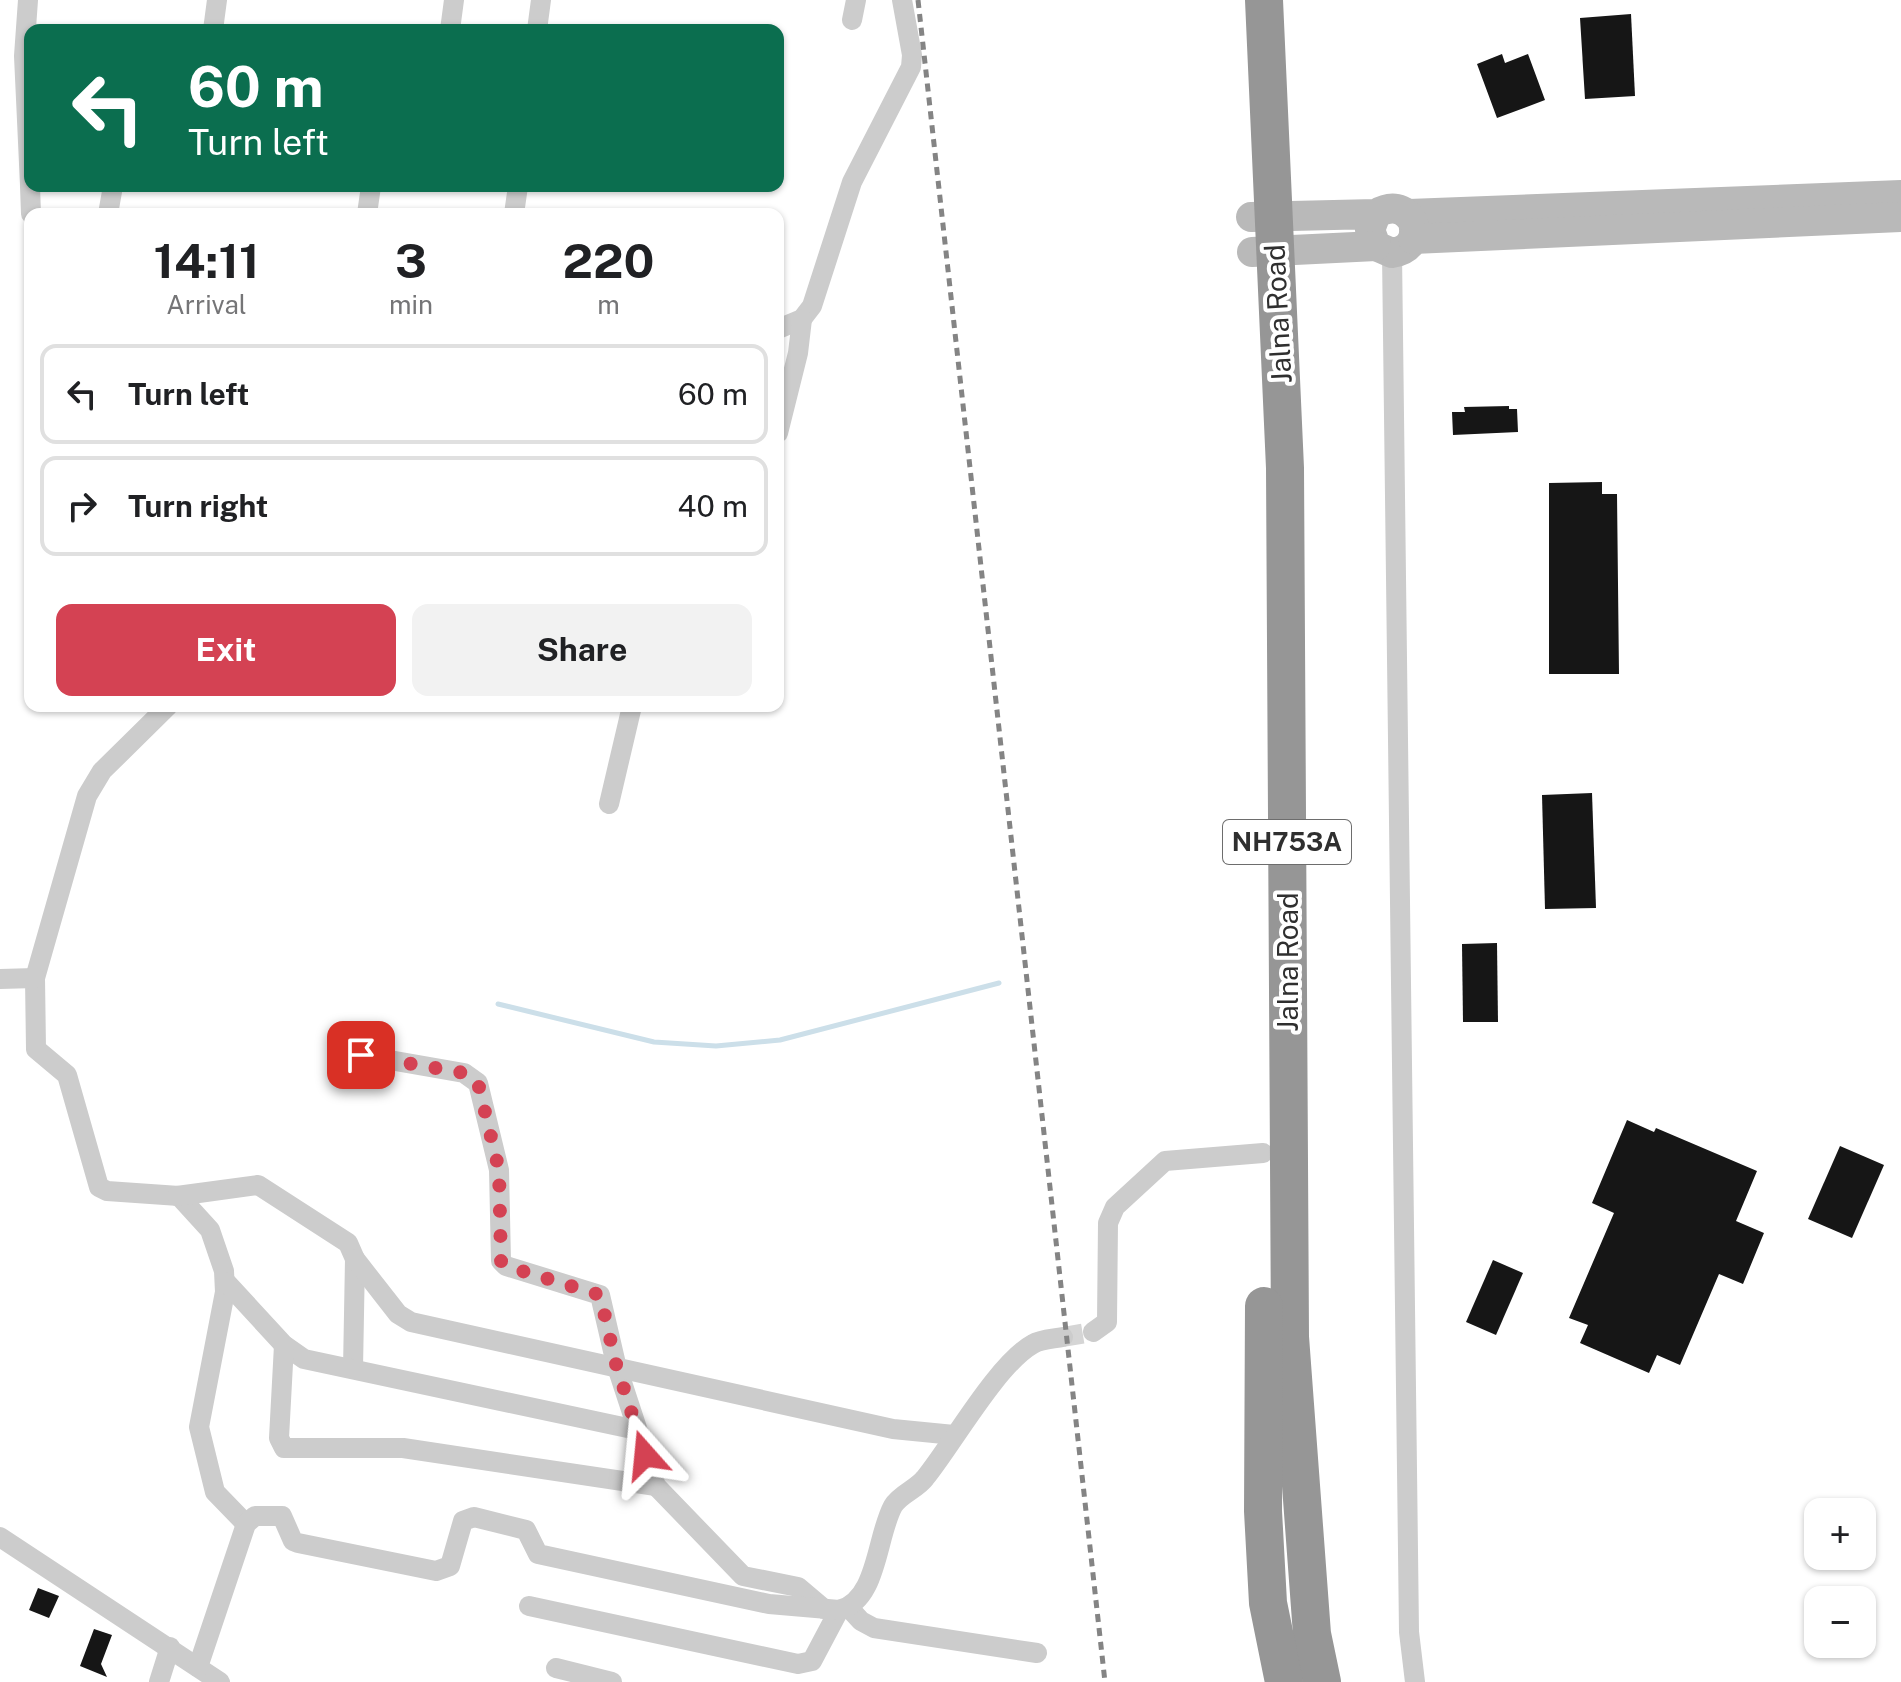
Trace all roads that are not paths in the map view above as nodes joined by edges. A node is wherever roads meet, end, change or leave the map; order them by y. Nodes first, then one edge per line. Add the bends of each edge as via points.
1 (28, 0) edge
2 (217, 0) edge
3 (454, 0) edge
4 (541, 0) edge
5 (902, 0) edge
6 (1241, 0) edge
7 (1264, 0) edge
8 (26, 24) edge
9 (214, 24) edge
10 (451, 24) edge
11 (538, 24) edge
12 (1901, 195) edge
13 (1901, 217) edge
14 (1263, 234) junction
15 (1398, 238) junction
16 (802, 319) junction
17 (784, 326) edge
18 (784, 409) edge
19 (162, 712) edge
20 (631, 712) edge
21 (609, 804) dead end
22 (35, 978) junction
23 (0, 979) edge
24 (361, 1055) dead end
25 (1263, 1153) junction
26 (177, 1196) junction
27 (355, 1259) junction
28 (226, 1282) junction
29 (1093, 1332) dead end
30 (1063, 1337) tunnel mouth
31 (284, 1345) junction
32 (616, 1364) junction
33 (353, 1369) junction
34 (637, 1430) junction
35 (954, 1435) junction
36 (656, 1486) junction
37 (246, 1524) junction
38 (0, 1537) edge
39 (529, 1606) dead end
40 (837, 1609) junction
41 (170, 1647) junction
42 (1037, 1653) dead end
43 (198, 1667) junction
44 (556, 1668) dead end
45 (783, 1672) edge
46 (159, 1682) edge
47 (220, 1682) edge
48 (612, 1682) edge
49 (1284, 1682) edge
50 (1322, 1682) edge
51 (1415, 1682) edge

1 - 8 street
2 - 9 street
3 - 10 street
4 - 11 street
5 - 16 street via 911,67 852,182 812,306
6 - 14 highway, Jalna Road / NH753A
7 - 14 highway, Jalna Road / NH753A
12 - 15 street
13 - 15 street
14 - 15 street
14 - 15 street via 1393,207
14 - 25 highway, Jalna Road / NH753A via 1258,390
14 - 50 highway, Jalna Road / NH753A via 1285,468 1290,1337 1312,1634
15 - 51 street via 1409,1632
16 - 17 street
16 - 18 street
19 - 22 street via 94,781
20 - 21 street
22 - 23 street
22 - 26 street via 36,1049 67,1075 99,1187
24 - 32 street via 464,1073 478,1083 499,1170 501,1261 600,1295
25 - 29 street via 1165,1161 1115,1207 1108,1223 1107,1322
25 - 49 highway, Jalna Road / NH753A via 1263,1511 1268,1603
26 - 27 street via 258,1185 348,1243
26 - 28 street via 210,1230
27 - 32 street via 404,1319
27 - 33 street
28 - 31 street
28 - 37 street via 199,1427 215,1492
30 - 35 street via 1040,1341 1021,1353
31 - 33 street via 304,1359
31 - 36 street via 279,1438 284,1448 403,1448
32 - 34 street
32 - 35 street via 893,1429
33 - 34 street
34 - 36 street
35 - 40 street via 925,1479 894,1504 862,1596
36 - 40 street via 743,1576 798,1587
37 - 40 street via 255,1516 277,1514 298,1543 436,1571 450,1566 463,1521 474,1517 526,1530 538,1554 769,1604
37 - 43 street
38 - 41 street
39 - 45 street
40 - 42 street via 874,1628
40 - 45 street via 812,1661
41 - 43 street
41 - 46 street
43 - 47 street
44 - 48 street

